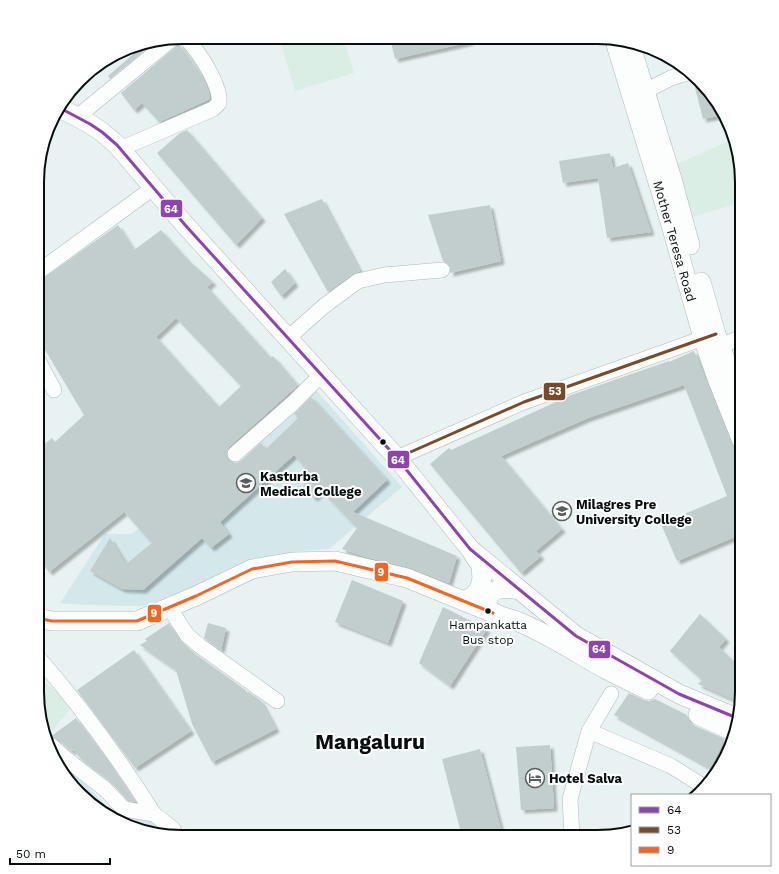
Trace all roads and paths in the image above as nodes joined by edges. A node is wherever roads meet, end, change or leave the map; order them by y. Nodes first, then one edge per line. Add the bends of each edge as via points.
1 (192, 44) edge
2 (164, 45) edge
3 (616, 45) edge
4 (632, 49) edge
5 (683, 74) edge
6 (645, 91) junction
7 (64, 111) edge
8 (77, 117) junction
9 (120, 149) junction
10 (153, 188) junction
11 (44, 268) edge
12 (442, 270) dead end
13 (735, 337) edge
14 (288, 338) junction
15 (713, 339) junction
16 (44, 371) edge
17 (321, 375) junction
18 (54, 390) dead end
19 (735, 390) edge
20 (735, 424) edge
21 (235, 454) dead end
22 (397, 458) junction
23 (470, 549) junction
24 (520, 590) junction
25 (463, 601) junction
26 (169, 607) junction
27 (493, 613) junction
28 (44, 619) edge
29 (44, 664) edge
30 (611, 694) dead end
31 (277, 701) dead end
32 (733, 716) edge
33 (730, 729) edge
34 (589, 731) junction
35 (57, 751) edge
36 (700, 784) edge
37 (154, 814) junction
38 (174, 830) edge
39 (572, 830) edge

1 - 9 street via 213,78 219,103 213,110
2 - 8 street
3 - 15 main road, Mother Teresa Road via 671,225
4 - 6 main road
5 - 6 street
6 - 15 main road via 672,179
7 - 8 main road
8 - 9 main road via 102,132
9 - 10 main road
10 - 11 street
10 - 14 main road
12 - 14 street via 384,275 358,281 324,306
13 - 15 street
14 - 17 main road
15 - 19 main road
15 - 20 main road, Mother Teresa Road via 718,381
15 - 22 street via 524,402
16 - 18 street
17 - 21 street
17 - 22 main road
22 - 23 main road
23 - 24 main road
23 - 25 main road via 481,566 482,578 479,590
24 - 27 main road via 493,591 487,603
24 - 32 main road via 576,636 679,694
25 - 26 main road via 407,578 334,560 292,562 252,569
25 - 27 main road
26 - 28 main road via 137,621
26 - 31 street via 187,634 200,646
27 - 33 main road via 545,633 619,676
29 - 37 street via 74,700 134,782
30 - 34 street
34 - 36 street via 671,766
34 - 39 street via 570,799
35 - 37 street via 124,809
37 - 38 street

